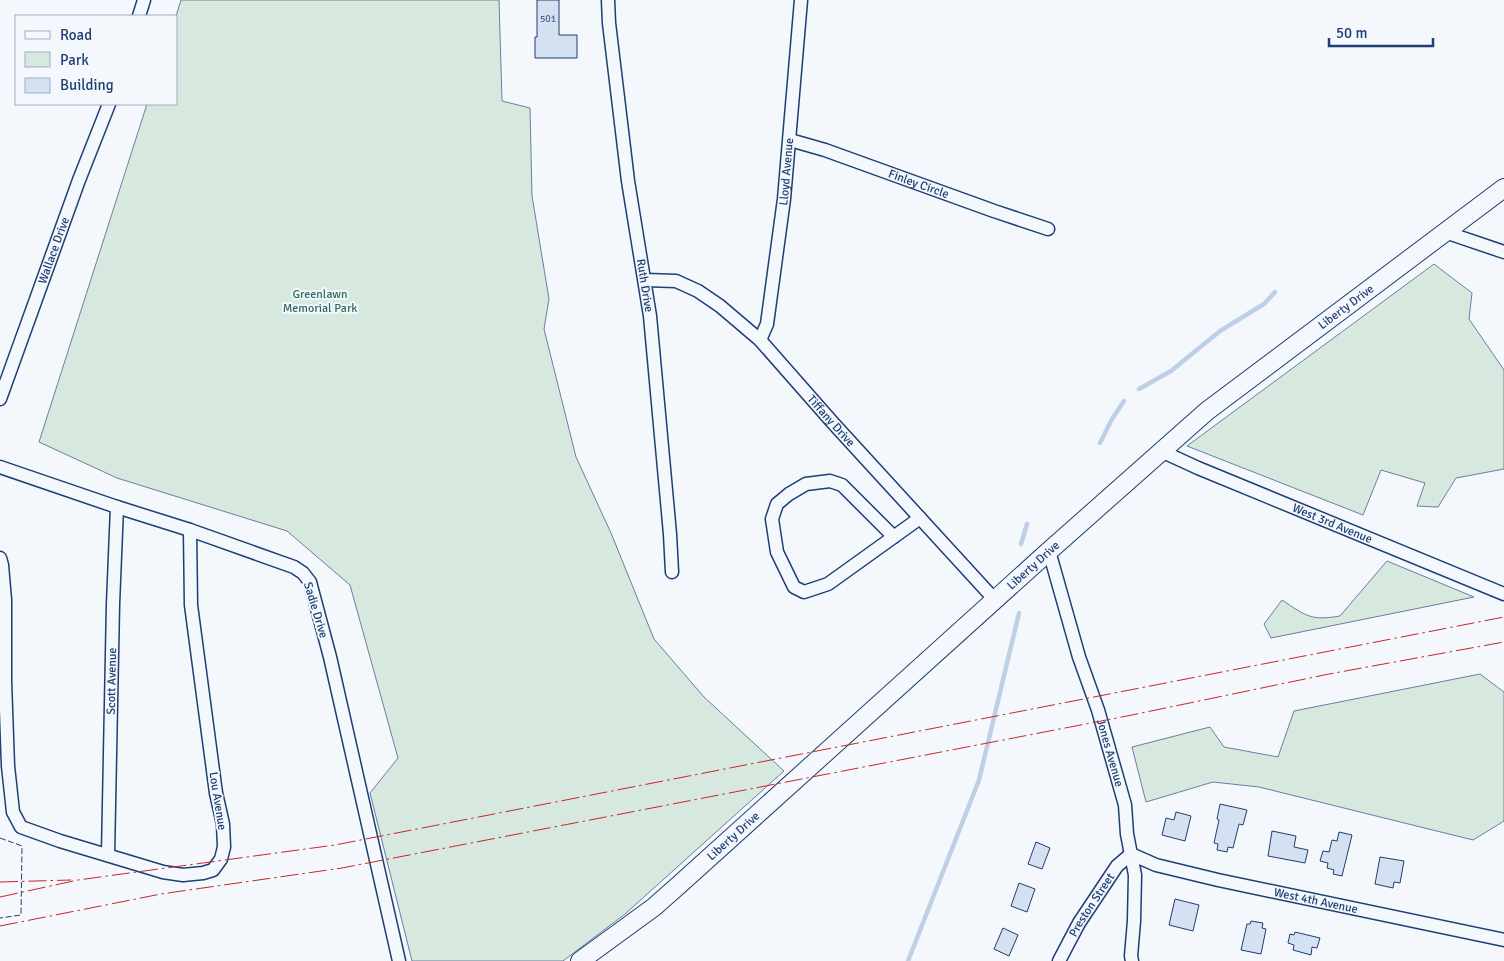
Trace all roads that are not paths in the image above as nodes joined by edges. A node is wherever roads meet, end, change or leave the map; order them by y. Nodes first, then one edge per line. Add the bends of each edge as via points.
1 (144, 0) edge
2 (608, 0) edge
3 (801, 0) edge
4 (139, 15) edge
5 (109, 105) edge
6 (790, 140) junction
7 (1504, 188) edge
8 (1048, 228) dead end
9 (1445, 232) junction
10 (1504, 252) edge
11 (645, 280) junction
12 (760, 340) junction
13 (0, 399) edge
14 (1161, 451) junction
15 (0, 467) edge
16 (117, 507) junction
17 (920, 518) junction
18 (190, 530) junction
19 (894, 537) junction
20 (1049, 551) junction
21 (0, 558) edge
22 (672, 572) dead end
23 (1504, 594) edge
24 (995, 600) junction
25 (1131, 854) junction
26 (108, 855) junction
27 (1504, 940) edge
28 (400, 961) edge
29 (580, 961) edge
30 (1059, 961) edge
31 (1132, 961) edge

1 - 4 street
2 - 11 street, Ruth Drive via 618,106
3 - 6 street, Lloyd Avenue
5 - 13 street, Wallace Drive
6 - 8 street, Finley Circle
6 - 12 street, Lloyd Avenue via 774,278 767,324
7 - 9 main road, Liberty Drive
9 - 10 street
9 - 14 main road, Liberty Drive via 1207,411
11 - 12 street, Tiffany Drive via 676,281 698,291
11 - 22 street, Ruth Drive
12 - 17 street, Tiffany Drive
14 - 20 main road, Liberty Drive
14 - 23 street, West 3rd Avenue
15 - 16 street, Sadie Drive
16 - 18 street, Sadie Drive
16 - 26 street, Scott Avenue
17 - 19 street
17 - 24 street, Tiffany Drive
18 - 26 street, Lou Avenue via 191,605 224,848 213,870 184,875
18 - 28 street, Sadie Drive via 294,567 310,582
19 - 19 street via 842,485 830,481 806,484 789,494 777,504 772,519 778,552 788,576 794,587 804,592 828,584
20 - 24 main road, Liberty Drive
20 - 25 street, Jones Avenue via 1125,805
21 - 26 street, Lou Avenue via 5,600 8,766 13,812 21,826 60,842
24 - 29 main road, Liberty Drive via 654,907
25 - 27 street, West 4th Avenue via 1156,865 1218,880
25 - 30 street, Preston Street via 1117,866 1078,923
25 - 31 street, Jones Avenue via 1135,875

